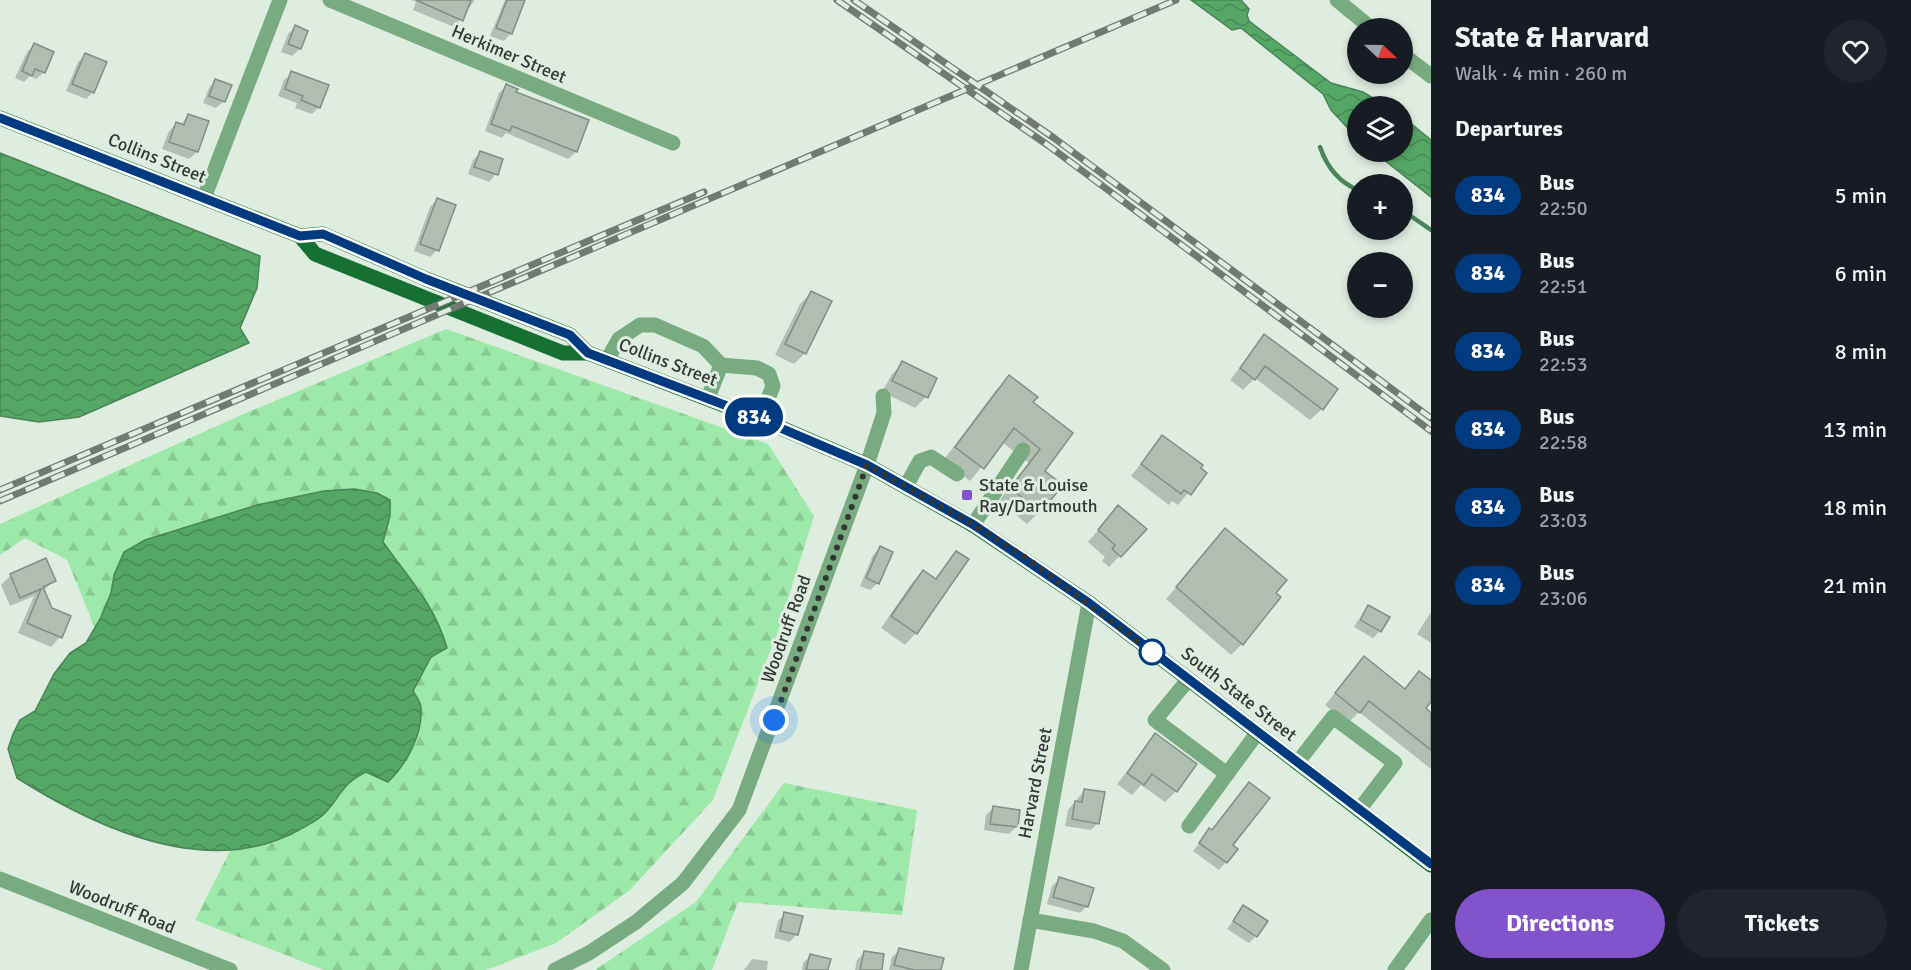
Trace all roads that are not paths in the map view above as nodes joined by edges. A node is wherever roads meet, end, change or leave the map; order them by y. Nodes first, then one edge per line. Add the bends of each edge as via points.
1 (279, 0) edge
2 (330, 0) edge
3 (1337, 0) edge
4 (1359, 18) edge
5 (1413, 62) edge
6 (1431, 76) edge
7 (0, 118) edge
8 (673, 144) dead end
9 (204, 198) junction
10 (300, 236) junction
11 (588, 353) junction
12 (607, 360) junction
13 (721, 365) junction
14 (883, 396) dead end
15 (708, 398) junction
16 (760, 419) junction
17 (1023, 450) dead end
18 (867, 465) junction
19 (957, 474) dead end
20 (906, 486) junction
21 (974, 525) junction
22 (1089, 603) junction
23 (1188, 680) junction
24 (1258, 732) junction
25 (1297, 763) junction
26 (1227, 774) junction
27 (1359, 810) junction
28 (1189, 826) dead end
29 (1431, 865) edge
30 (0, 879) edge
31 (1030, 920) junction
32 (1431, 920) edge
33 (230, 970) edge
34 (555, 970) edge
35 (1022, 970) edge
36 (1163, 970) edge
37 (1395, 970) edge

1 - 9 street
2 - 8 street, Herkimer Street
3 - 4 street
5 - 6 street
7 - 9 main road, Collins Street
9 - 10 main road, Collins Street
10 - 11 main road, Collins Street via 323,234 570,335
10 - 11 main road, Collins Street via 315,254 563,353
11 - 12 main road, Collins Street
12 - 13 street via 619,339 640,325 655,325 703,346
12 - 15 main road, Collins Street
13 - 15 street
13 - 16 street via 757,368 770,374 773,386
14 - 18 street, Woodruff Road via 884,413
15 - 16 main road, Collins Street
16 - 18 main road, Collins Street
17 - 21 street
18 - 20 main road, South State Street
18 - 34 street, Woodruff Road via 739,810 683,883 636,922
19 - 20 street via 931,457 920,461
20 - 21 main road, South State Street
21 - 22 main road, South State Street
22 - 23 main road, South State Street
22 - 31 street, Harvard Street
23 - 24 main road, South State Street
23 - 26 street via 1155,720
24 - 25 main road, South State Street
24 - 26 street
25 - 27 main road, South State Street
25 - 27 street via 1333,717 1395,763
26 - 28 street
27 - 29 main road, South State Street
30 - 33 street, Woodruff Road
31 - 35 street, Harvard Street
31 - 36 street via 1094,931 1123,941
32 - 37 street

